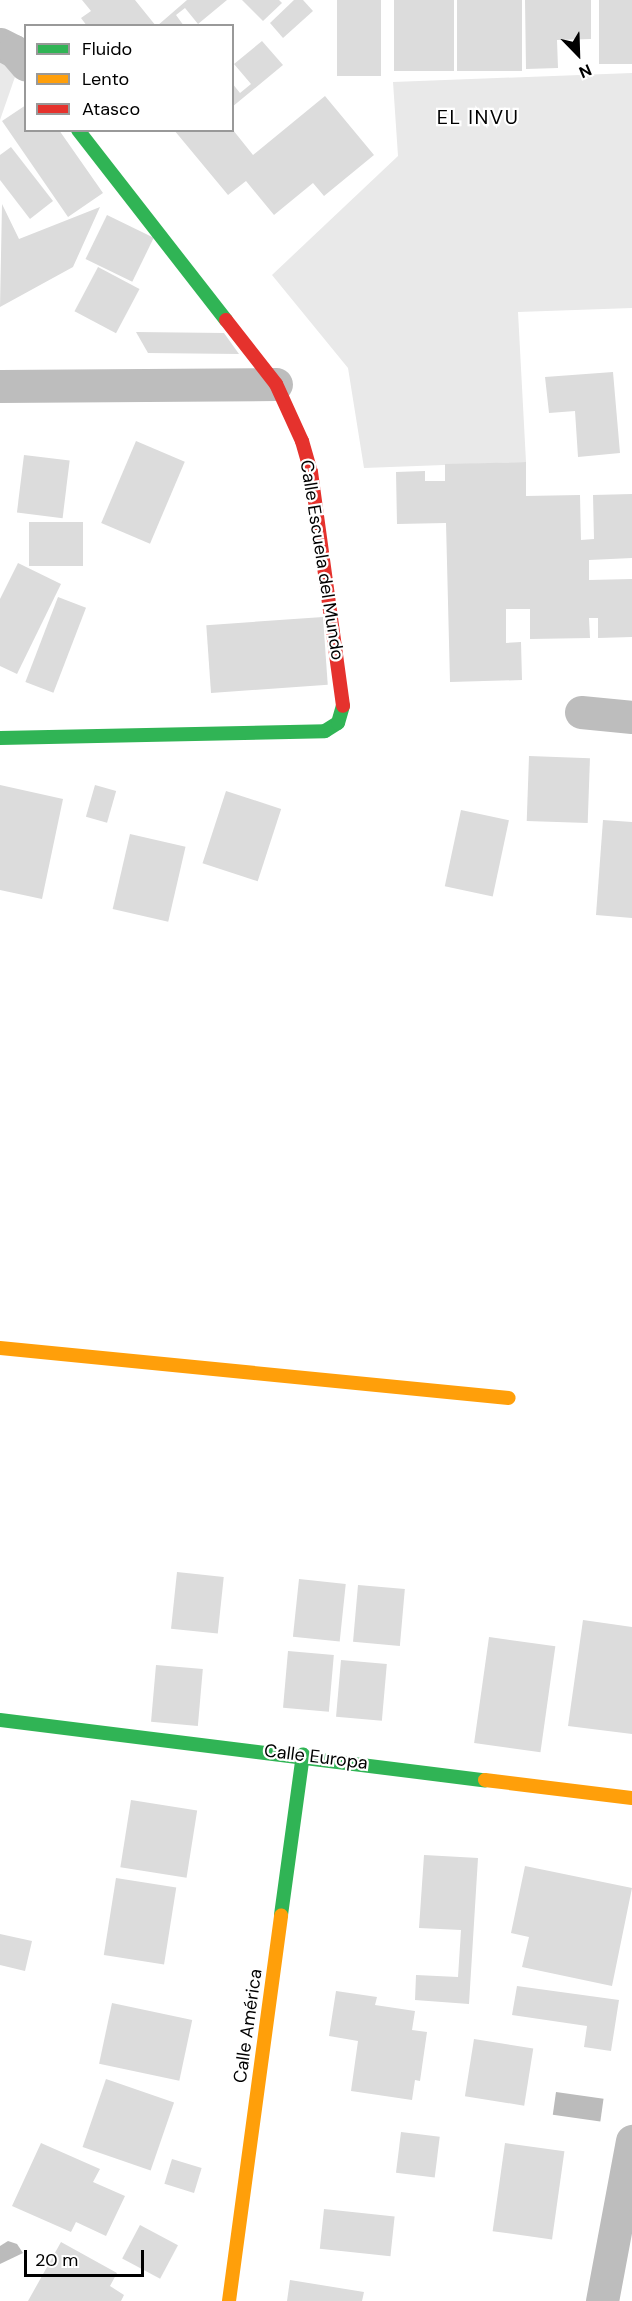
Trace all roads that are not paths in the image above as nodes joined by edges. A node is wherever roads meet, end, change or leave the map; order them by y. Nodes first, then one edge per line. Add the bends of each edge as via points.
1 (0, 44) edge
2 (24, 63) edge
3 (80, 132) edge
4 (276, 384) junction
5 (0, 386) edge
6 (581, 712) dead end
7 (632, 717) edge
8 (0, 738) edge
9 (0, 1348) edge
10 (509, 1398) dead end
11 (0, 1720) edge
12 (303, 1755) junction
13 (632, 1798) edge
14 (632, 2141) edge
15 (229, 2301) edge
16 (602, 2301) edge

1 - 2 street via 14,51
3 - 4 street, Calle Escuela del Mundo
4 - 5 street
4 - 8 street, Calle Escuela del Mundo via 302,441 311,472 343,710 338,723 325,732
6 - 7 street
9 - 10 street
11 - 12 street, Calle Europa
12 - 13 street, Calle Europa
12 - 15 street, Calle América
14 - 16 street

